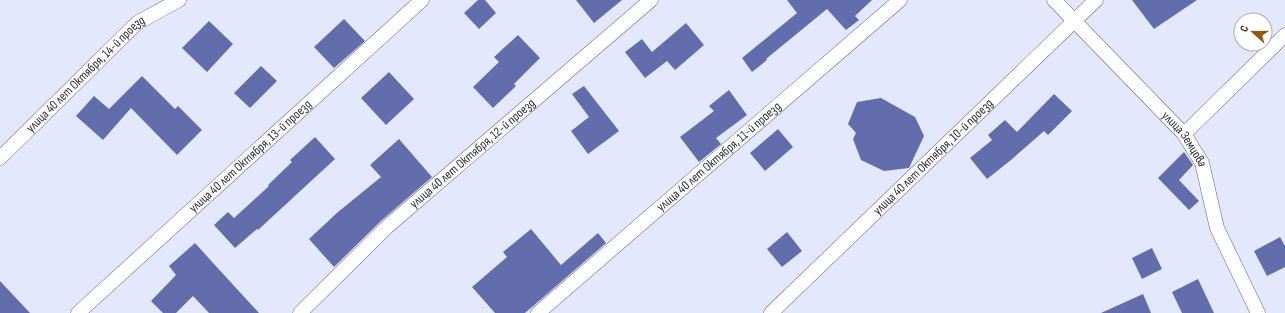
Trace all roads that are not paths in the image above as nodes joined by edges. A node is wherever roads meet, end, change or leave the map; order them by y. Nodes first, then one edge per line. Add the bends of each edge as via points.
1 (179, 0) edge
2 (422, 0) edge
3 (651, 0) edge
4 (900, 0) edge
5 (1054, 0) edge
6 (1096, 0) edge
7 (1074, 20) junction
8 (1285, 35) edge
9 (1184, 134) junction
10 (0, 158) edge
11 (78, 313) edge
12 (300, 313) edge
13 (538, 313) edge
14 (770, 313) edge
15 (1258, 313) edge

1 - 10 street, улица 40 лет Октября, 14-й проезд via 137,23
2 - 11 street, улица 40 лет Октября, 13-й проезд
3 - 12 street, улица 40 лет Октября, 12-й проезд via 388,226
4 - 13 street, улица 40 лет Октября, 11-й проезд
5 - 7 street, улица Земцова
6 - 7 street, улица 40 лет Октября, 10-й проезд
7 - 9 street, улица Земцова
7 - 14 street, улица 40 лет Октября, 10-й проезд
8 - 9 street
9 - 15 street, улица Земцова via 1202,163 1216,228

